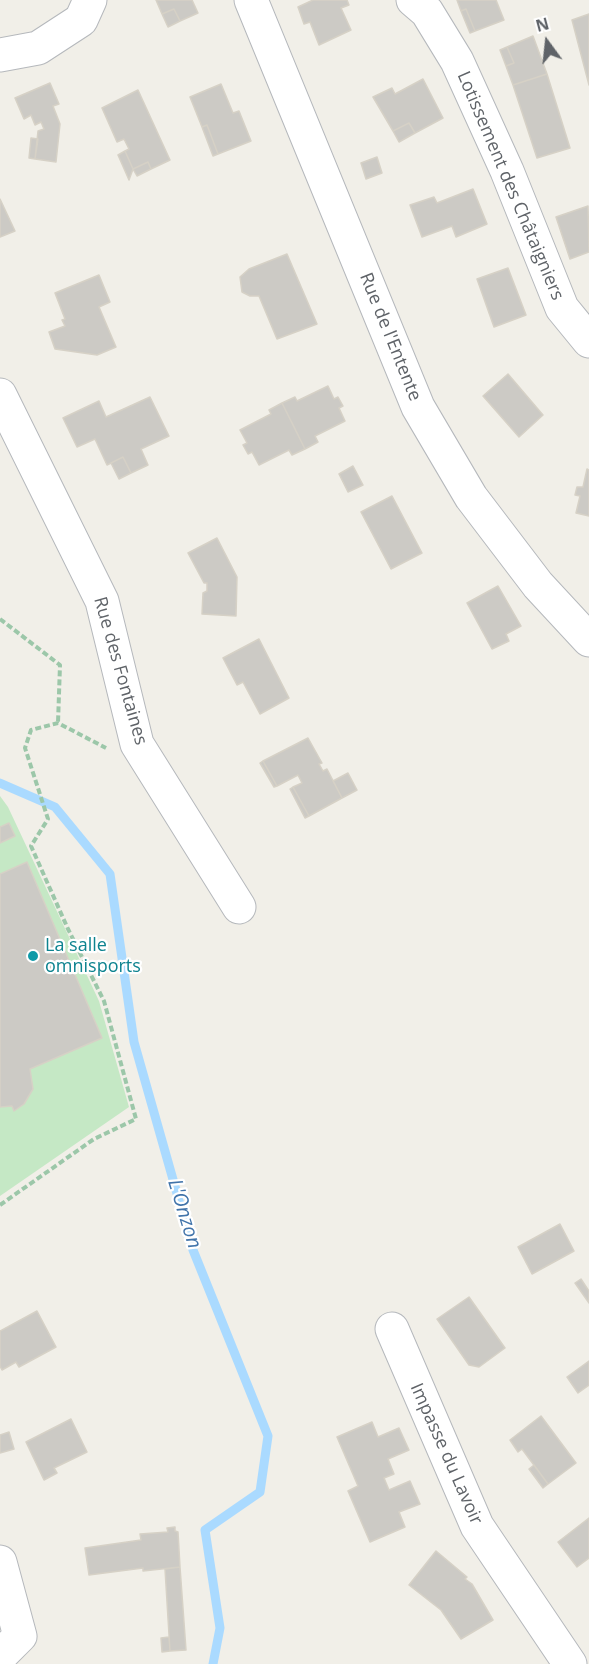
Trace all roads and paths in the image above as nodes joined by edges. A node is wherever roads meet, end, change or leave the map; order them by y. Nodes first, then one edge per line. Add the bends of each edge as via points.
1 (90, 0) edge
2 (251, 0) edge
3 (412, 0) edge
4 (0, 55) edge
5 (589, 341) edge
6 (0, 395) edge
7 (0, 619) edge
8 (589, 639) edge
9 (58, 723) junction
10 (149, 762) junction
11 (239, 908) dead end
12 (0, 1205) edge
13 (392, 1329) dead end
14 (0, 1562) edge
15 (0, 1656) edge
16 (570, 1664) edge

1 - 4 street via 81,20 38,48
2 - 8 street, Rue de l'Entente via 418,407 471,497 538,585
3 - 5 street, Lotissement des Châtaigniers via 428,12 457,62 507,171 562,308
6 - 10 street, Rue des Fontaines via 102,601 137,744
7 - 9 path via 60,665
9 - 10 path via 104,747
9 - 12 path via 31,730 25,748 48,819 31,846 104,1001 136,1119 94,1139
10 - 11 street, Rue des Fontaines
13 - 16 street, Impasse du Lavoir via 477,1527
14 - 15 street via 20,1636

